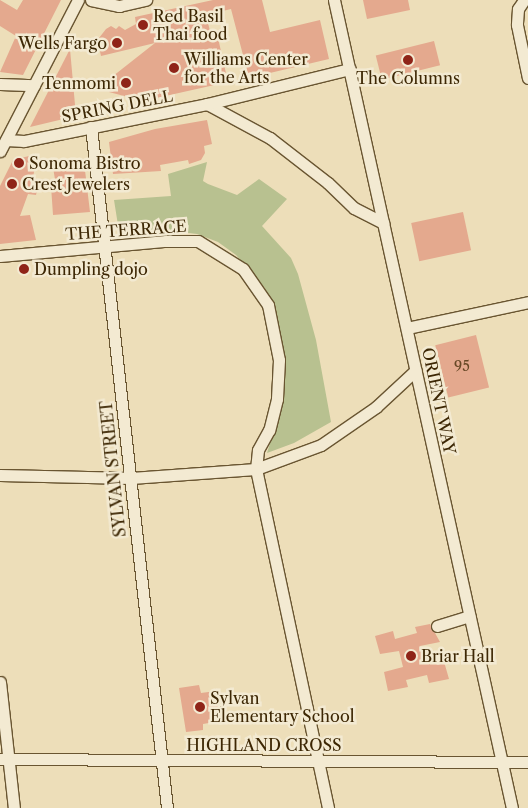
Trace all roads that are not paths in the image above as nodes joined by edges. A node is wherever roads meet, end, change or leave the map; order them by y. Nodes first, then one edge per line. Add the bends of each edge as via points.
1 (78, 0) edge
2 (91, 0) edge
3 (146, 0) edge
4 (334, 0) edge
5 (524, 0) edge
6 (350, 69) junction
7 (528, 78) edge
8 (0, 84) edge
9 (34, 85) junction
10 (207, 104) junction
11 (91, 127) junction
12 (6, 140) junction
13 (0, 151) edge
14 (383, 223) junction
15 (104, 246) junction
16 (0, 256) edge
17 (528, 302) edge
18 (407, 328) junction
19 (416, 370) junction
20 (256, 469) junction
21 (0, 475) edge
22 (131, 478) junction
23 (469, 616) junction
24 (437, 626) dead end
25 (0, 682) edge
26 (4, 759) edge
27 (162, 760) junction
28 (318, 761) junction
29 (501, 762) junction
30 (528, 762) edge
31 (14, 808) edge
32 (168, 808) edge
33 (328, 808) edge
34 (512, 808) edge

1 - 9 street
2 - 3 street via 96,4 119,6
4 - 6 street, ORIENT WAY
5 - 7 street via 518,10 517,25
6 - 10 street, SPRING DELL
6 - 14 street, ORIENT WAY
8 - 9 street
9 - 12 street
10 - 11 street, SPRING DELL
10 - 14 street via 270,138 328,183 354,208
11 - 12 street, SPRING DELL via 24,141
11 - 15 street, SYLVAN STREET
12 - 13 street
14 - 18 street, ORIENT WAY
15 - 16 street, THE TERRACE
15 - 20 street, THE TERRACE via 198,241 243,269 256,286 268,305 280,360 277,399 269,430 258,450
15 - 22 street, SYLVAN STREET
17 - 18 street
18 - 19 street, ORIENT WAY
19 - 20 street via 376,407 321,445
19 - 23 street, ORIENT WAY
20 - 22 street
20 - 28 street
21 - 22 street
22 - 27 street, SYLVAN STREET
23 - 24 street
23 - 29 street, ORIENT WAY
25 - 26 street
26 - 27 street, HIGHLAND CROSS
26 - 31 street
27 - 28 street, HIGHLAND CROSS
27 - 32 street, SYLVAN STREET
28 - 29 street, HIGHLAND CROSS
28 - 33 street
29 - 30 street, HIGHLAND CROSS
29 - 34 street, ORIENT WAY

